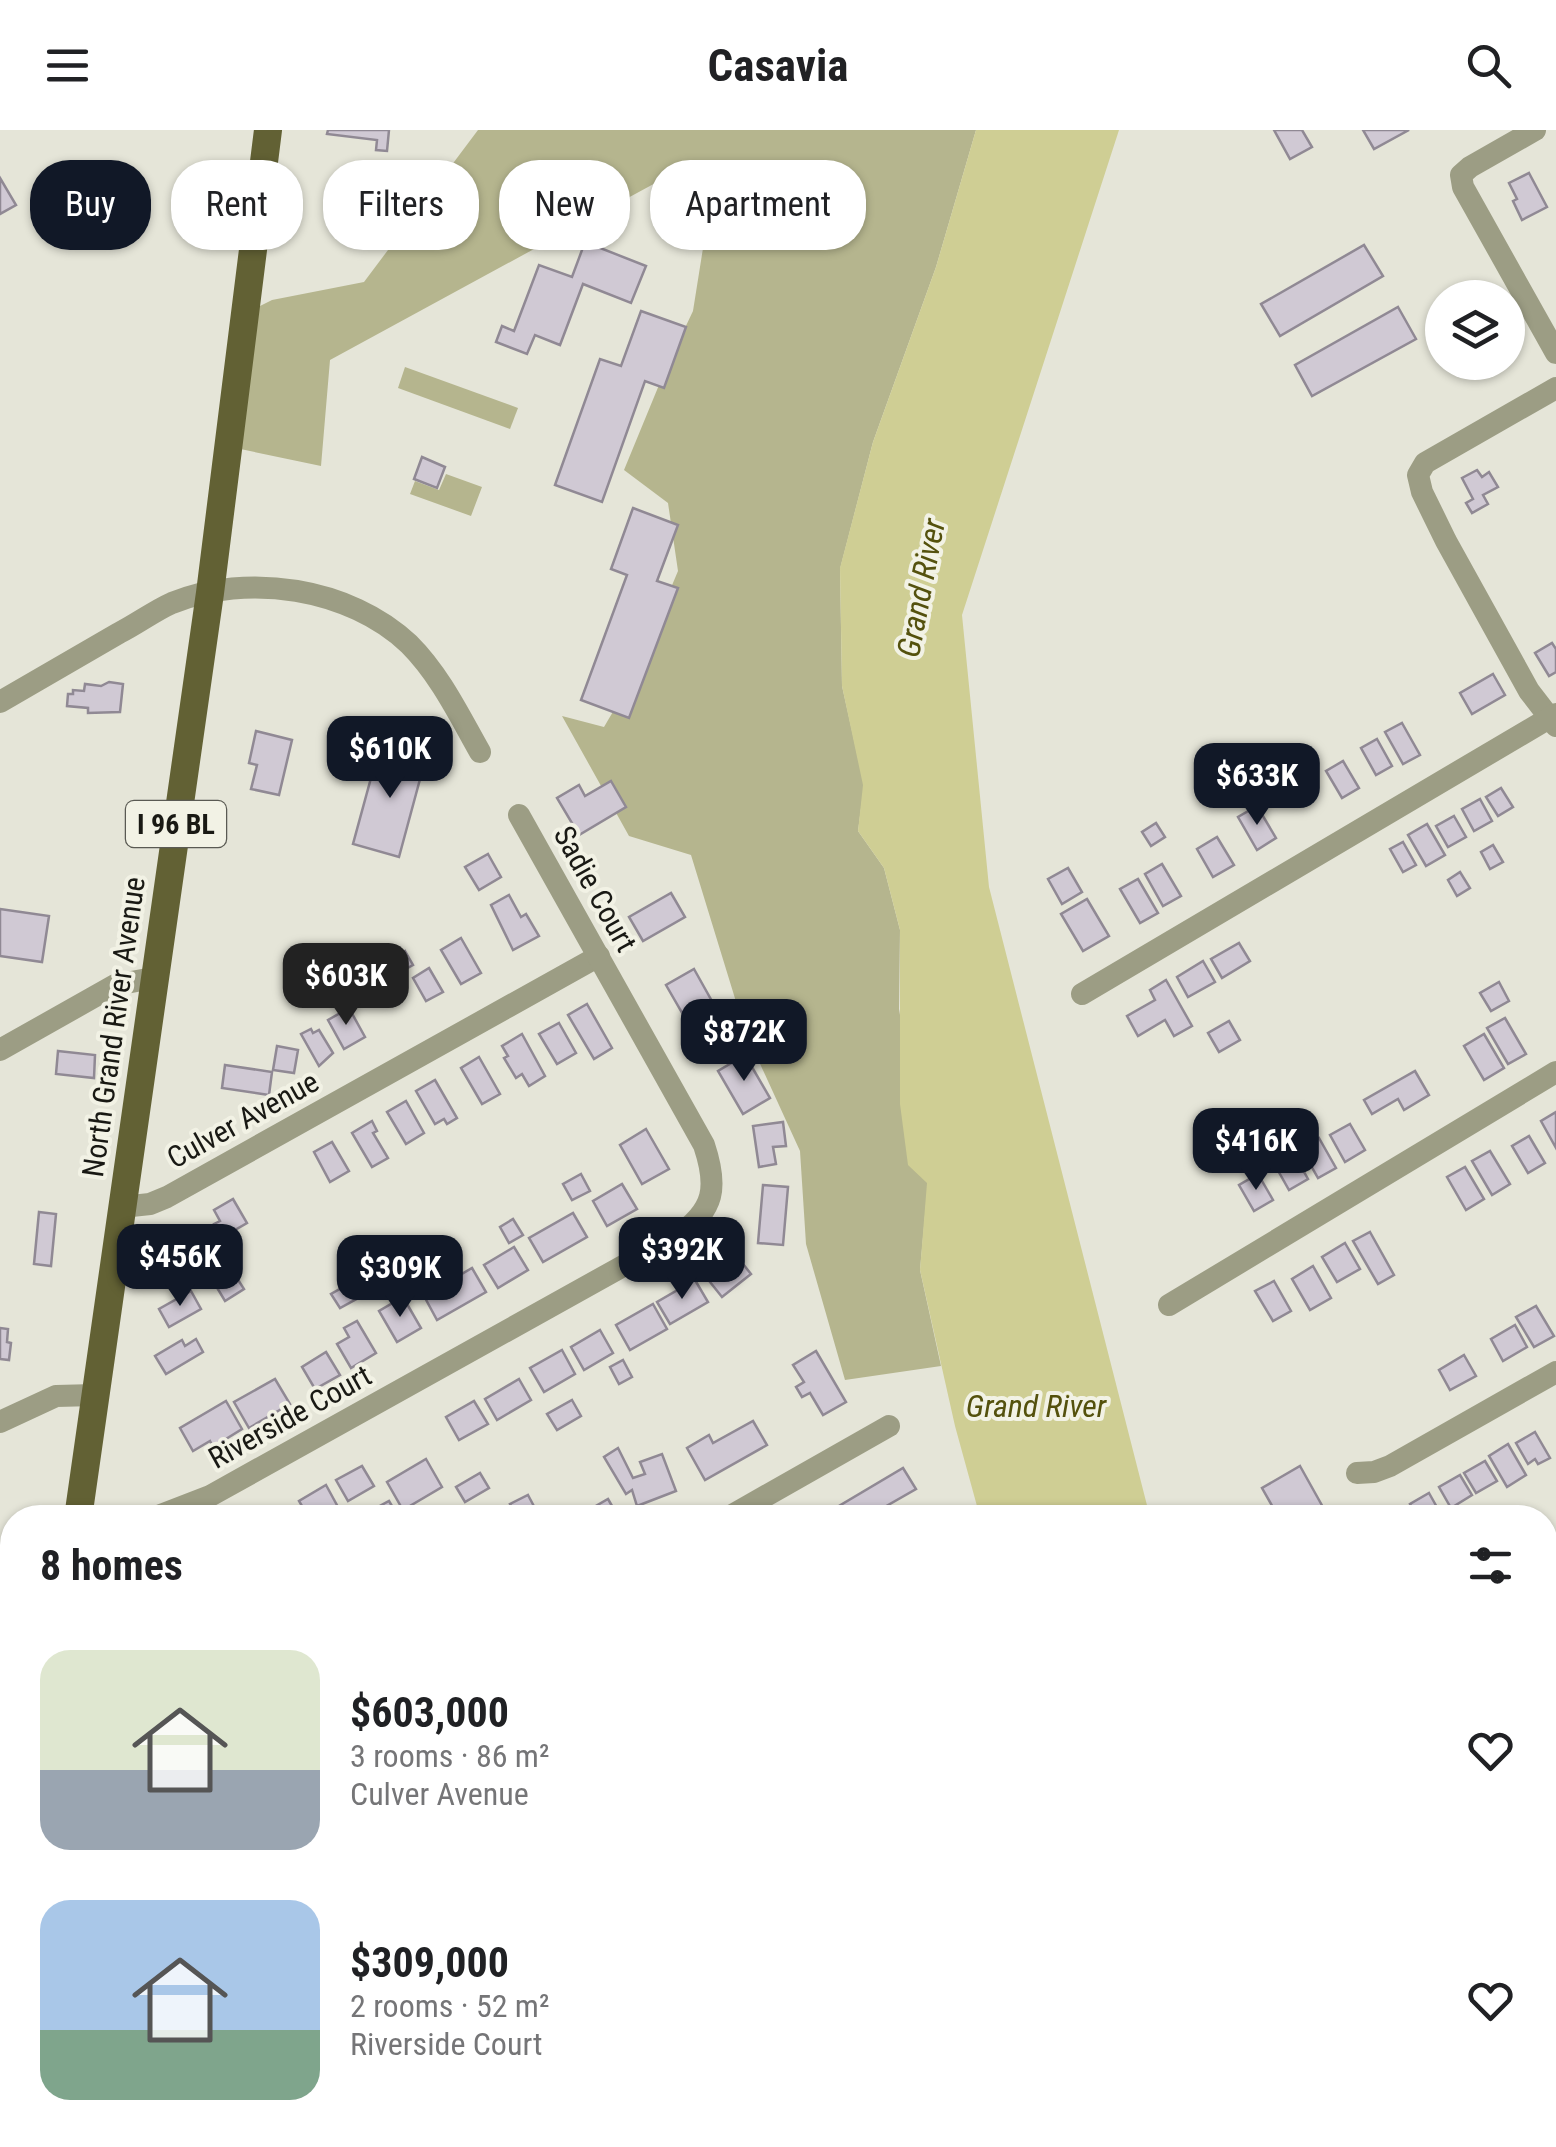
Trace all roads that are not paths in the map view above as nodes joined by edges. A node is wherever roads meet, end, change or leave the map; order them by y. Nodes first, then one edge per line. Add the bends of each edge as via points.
1 (268, 130) edge
2 (1534, 130) edge
3 (1556, 352) edge
4 (1556, 388) edge
5 (210, 593) junction
6 (0, 702) edge
7 (1554, 719) edge
8 (480, 752) dead end
9 (519, 815) dead end
10 (599, 956) junction
11 (152, 978) junction
12 (1082, 994) dead end
13 (0, 1050) edge
14 (1556, 1072) edge
15 (122, 1207) junction
16 (707, 1207) joint
17 (1169, 1305) dead end
18 (1556, 1372) edge
19 (95, 1395) junction
20 (0, 1422) edge
21 (889, 1426) dead end
22 (1357, 1472) dead end
23 (80, 1505) edge
24 (187, 1505) edge
25 (750, 1505) edge

1 - 5 main road, North Grand River Avenue / I 96 BL
2 - 3 street via 1470,166 1462,186
4 - 7 street via 1424,462 1418,475 1529,691
5 - 6 street via 173,603
5 - 8 street via 246,586 288,590 380,621 432,672
5 - 11 main road, North Grand River Avenue / I 96 BL
7 - 12 street
9 - 10 street, Sadie Court
10 - 15 street, Culver Avenue via 168,1197
10 - 16 street, Sadie Court via 704,1146 714,1186
11 - 13 street via 115,986
11 - 15 main road, North Grand River Avenue / I 96 BL
14 - 17 street
15 - 19 main road, North Grand River Avenue / I 96 BL
16 - 24 street, Riverside Court via 677,1236
18 - 22 street via 1390,1466
19 - 20 street via 56,1396
19 - 23 main road, North Grand River Avenue / I 96 BL
21 - 25 street

